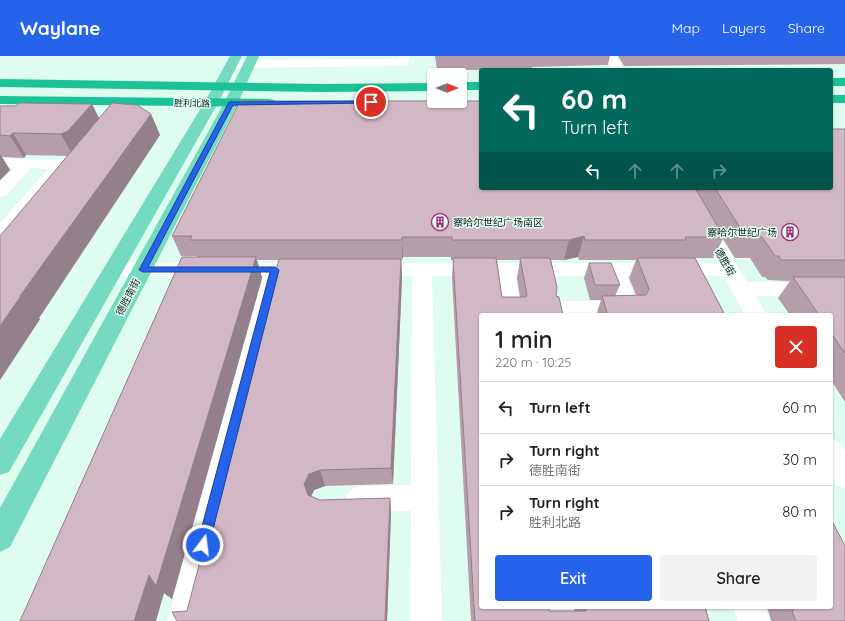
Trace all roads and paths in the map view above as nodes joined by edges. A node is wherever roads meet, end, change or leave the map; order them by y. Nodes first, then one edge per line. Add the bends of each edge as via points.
1 (404, 56) edge
2 (610, 56) edge
3 (242, 60) edge
4 (331, 60) edge
5 (617, 68) edge
6 (833, 82) edge
7 (845, 82) edge
8 (0, 83) edge
9 (427, 86) edge
10 (467, 86) edge
11 (479, 86) edge
12 (225, 95) junction
13 (833, 99) edge
14 (845, 99) edge
15 (0, 100) edge
16 (30, 100) junction
17 (131, 101) junction
18 (285, 103) edge
19 (15, 114) edge
20 (121, 114) edge
21 (96, 144) edge
22 (0, 163) edge
23 (26, 164) junction
24 (60, 164) junction
25 (685, 190) edge
26 (0, 192) edge
27 (0, 235) edge
28 (114, 268) junction
29 (504, 269) junction
30 (621, 269) junction
31 (729, 269) junction
32 (143, 270) junction
33 (275, 270) junction
34 (321, 270) edge
35 (352, 270) edge
36 (422, 270) junction
37 (741, 289) junction
38 (845, 289) edge
39 (511, 313) edge
40 (563, 313) edge
41 (641, 313) edge
42 (755, 313) edge
43 (833, 455) edge
44 (0, 463) edge
45 (845, 476) edge
46 (425, 498) junction
47 (332, 500) edge
48 (0, 537) edge
49 (557, 609) edge
50 (750, 609) edge
51 (183, 621) edge
52 (426, 621) edge
53 (559, 621) edge
54 (754, 621) edge

1 - 4 street via 403,63
2 - 5 street
3 - 4 street
3 - 12 main road, 德胜南街
6 - 7 highway
8 - 12 highway, 胜利北路
9 - 12 highway, 胜利北路
10 - 11 highway
12 - 17 highway, 胜利北路
12 - 18 highway, 胜利北路
12 - 28 main road, 德胜南街
12 - 32 main road, 德胜南街
13 - 14 highway
15 - 16 highway, 胜利北路
16 - 17 highway, 胜利北路
16 - 19 street
17 - 20 street
21 - 24 street via 80,161
22 - 23 street
23 - 24 street
23 - 26 street
24 - 27 street
25 - 31 street, 德胜街
28 - 32 street
28 - 44 main road, 德胜南街
29 - 30 street
29 - 36 street
29 - 39 street
30 - 31 street
30 - 40 street via 629,309 562,309
30 - 41 street
31 - 37 street, 德胜街
32 - 33 street
32 - 48 main road, 德胜南街
33 - 34 street
33 - 51 street
35 - 36 street
36 - 46 street
37 - 38 street
37 - 42 street, 德胜街
43 - 45 street
46 - 47 street
46 - 52 street
49 - 53 street
50 - 54 street

